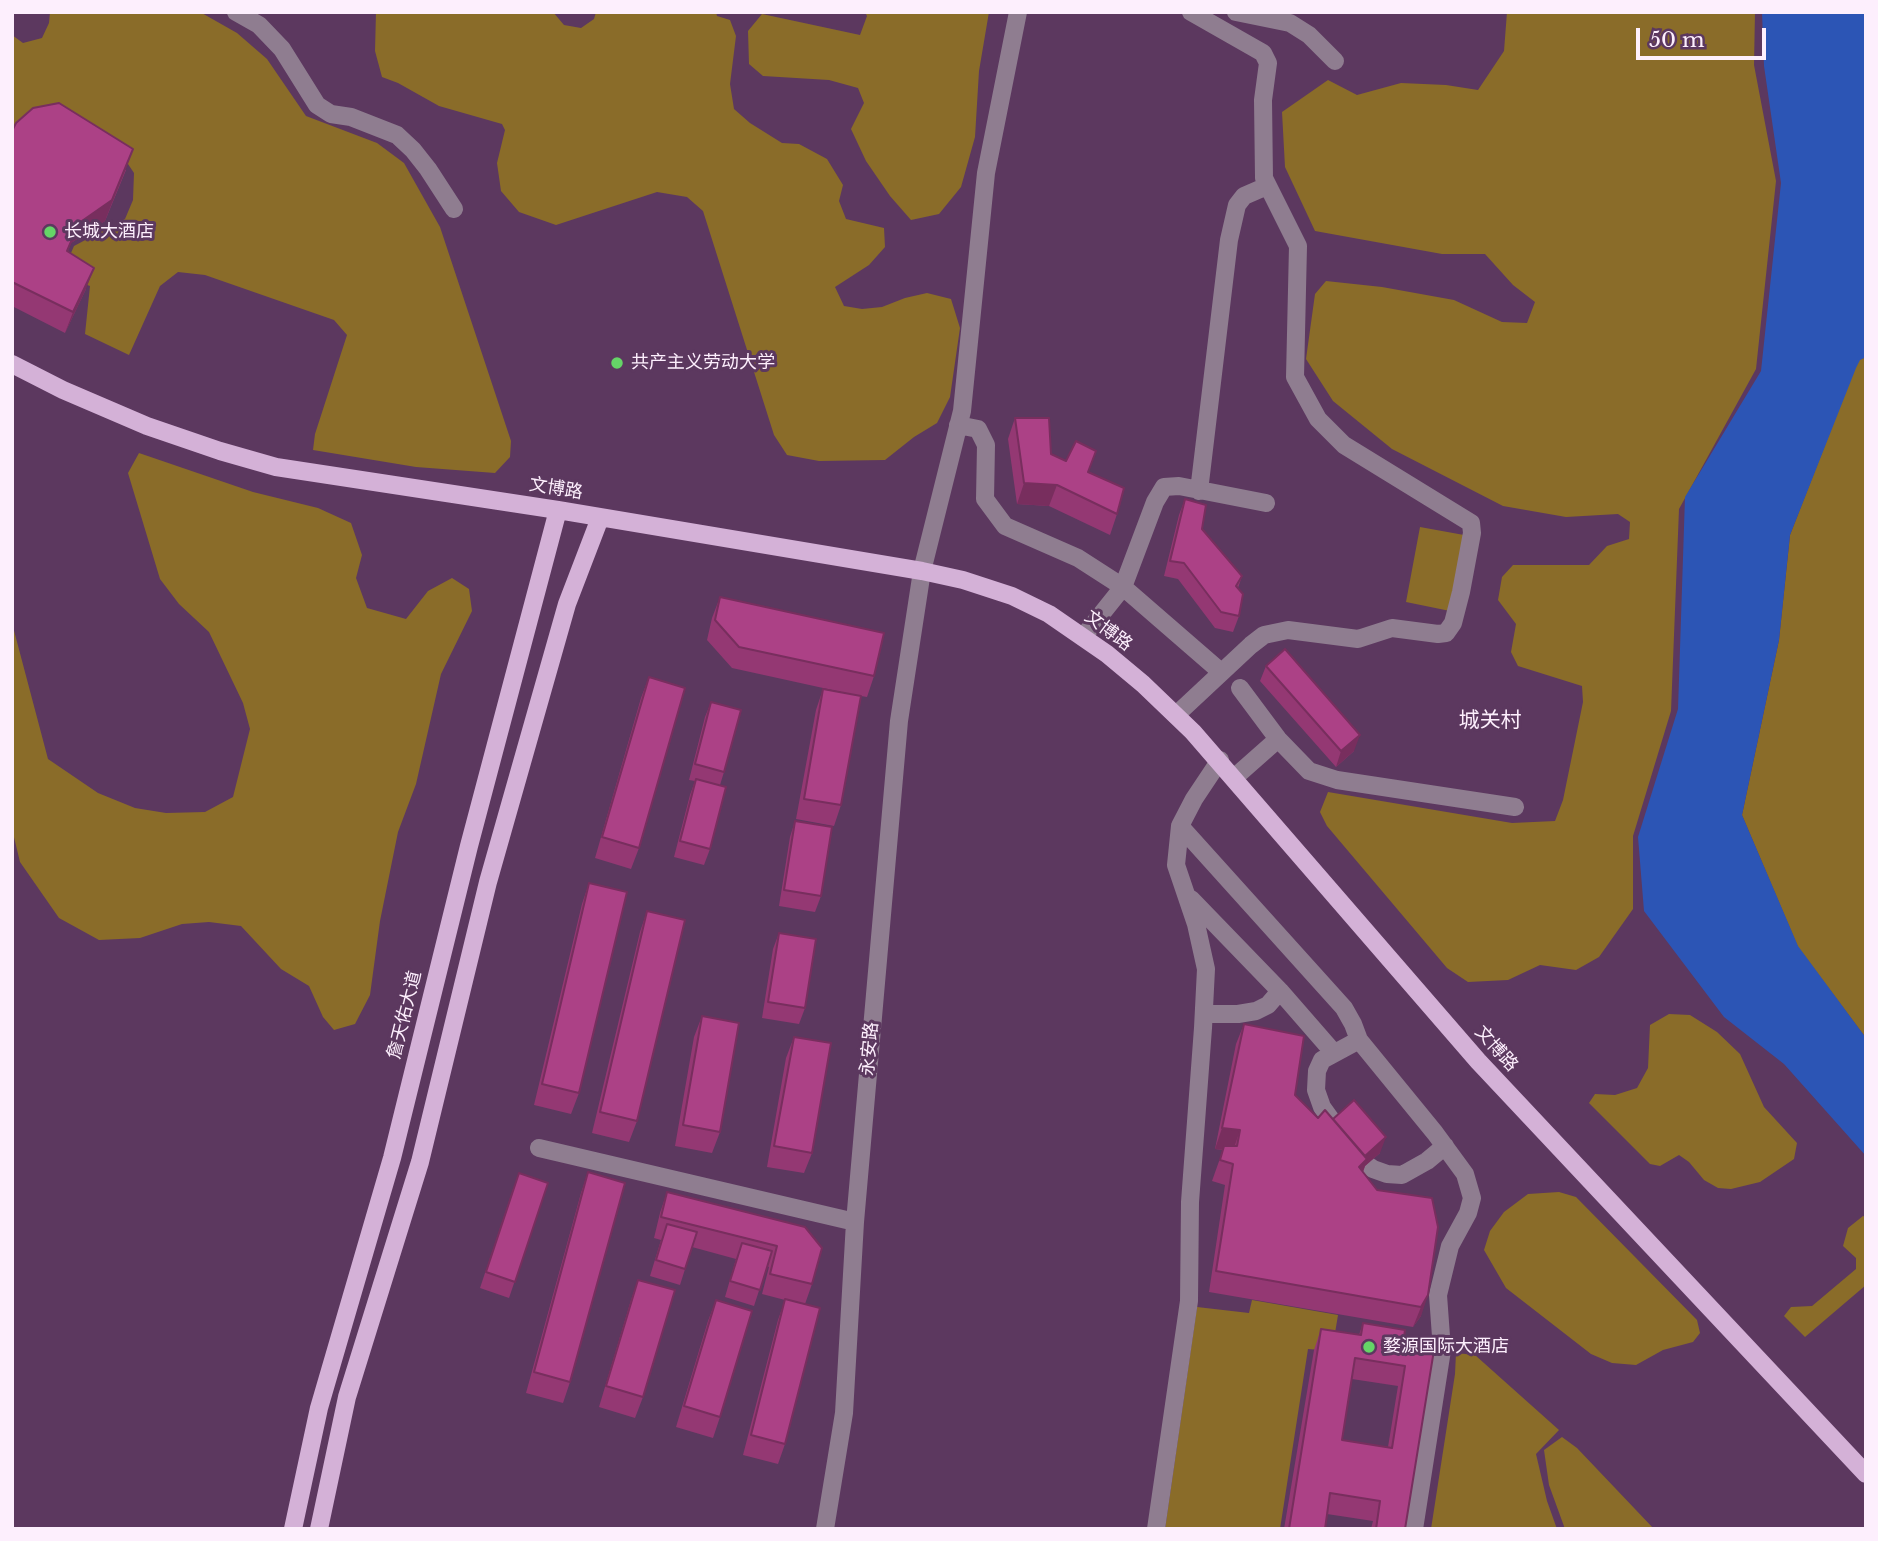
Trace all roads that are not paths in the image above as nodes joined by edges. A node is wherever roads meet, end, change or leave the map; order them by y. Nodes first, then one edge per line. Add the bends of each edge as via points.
1 (236, 12) edge
2 (1018, 12) edge
3 (1191, 12) edge
4 (1236, 12) edge
5 (1335, 61) dead end
6 (1268, 186) junction
7 (454, 209) dead end
8 (12, 364) edge
9 (958, 425) junction
10 (1199, 491) junction
11 (1266, 503) dead end
12 (558, 510) junction
13 (600, 518) junction
14 (922, 570) junction
15 (1123, 587) junction
16 (1083, 637) junction
17 (1222, 673) junction
18 (1241, 688) dead end
19 (1176, 715) junction
20 (1278, 740) junction
21 (1220, 760) junction
22 (1235, 777) junction
23 (1515, 807) dead end
24 (1180, 826) junction
25 (1184, 892) junction
26 (1280, 991) junction
27 (1204, 1014) junction
28 (1359, 1040) junction
29 (1334, 1053) junction
30 (1445, 1146) junction
31 (539, 1148) dead end
32 (855, 1222) junction
33 (1866, 1474) edge
34 (293, 1529) edge
35 (319, 1529) edge
36 (825, 1529) edge
37 (1156, 1529) edge
38 (1414, 1529) edge

1 - 7 street via 259,25 282,48 317,105 331,114 397,135 428,169
2 - 9 street, 永安路 via 986,173
3 - 6 street via 1263,53 1268,63 1262,100
4 - 5 street via 1290,23
6 - 10 street via 1244,196 1237,205 1228,240
6 - 17 street via 1298,246 1295,377 1318,419 1344,444 1471,523 1472,533 1453,623 1446,632 1392,628 1358,639 1288,630 1264,635
8 - 12 main road, 文博路 via 147,426 276,467
9 - 14 street, 永安路
9 - 15 street via 978,429 986,445 985,499 1005,526 1078,558
10 - 11 street
10 - 15 street via 1164,486
12 - 13 main road, 文博路
12 - 34 main road, 詹天佑大道 via 392,1158 319,1408
13 - 14 main road, 文博路
13 - 35 main road via 567,604 488,882 420,1162 346,1397
14 - 16 main road, 文博路 via 1012,596
14 - 32 street, 永安路 via 899,721
15 - 16 street
15 - 17 street
16 - 19 main road, 文博路
17 - 19 street
18 - 20 street
19 - 21 main road, 文博路
20 - 22 street
20 - 23 street via 1309,771 1322,776
21 - 22 main road, 文博路
21 - 24 street
22 - 33 main road, 文博路 via 1478,1061
24 - 25 street via 1176,865
24 - 28 street via 1344,1008
25 - 26 street
25 - 27 street via 1206,969
26 - 27 street via 1256,1011
26 - 29 street
27 - 37 street via 1190,1202 1189,1301
28 - 29 street
28 - 30 street
29 - 30 street via 1322,1059 1316,1090 1328,1117 1366,1165 1402,1175
30 - 38 street via 1465,1174 1472,1198 1450,1246 1438,1295 1442,1350
31 - 32 street
32 - 36 street, 永安路 via 844,1413

